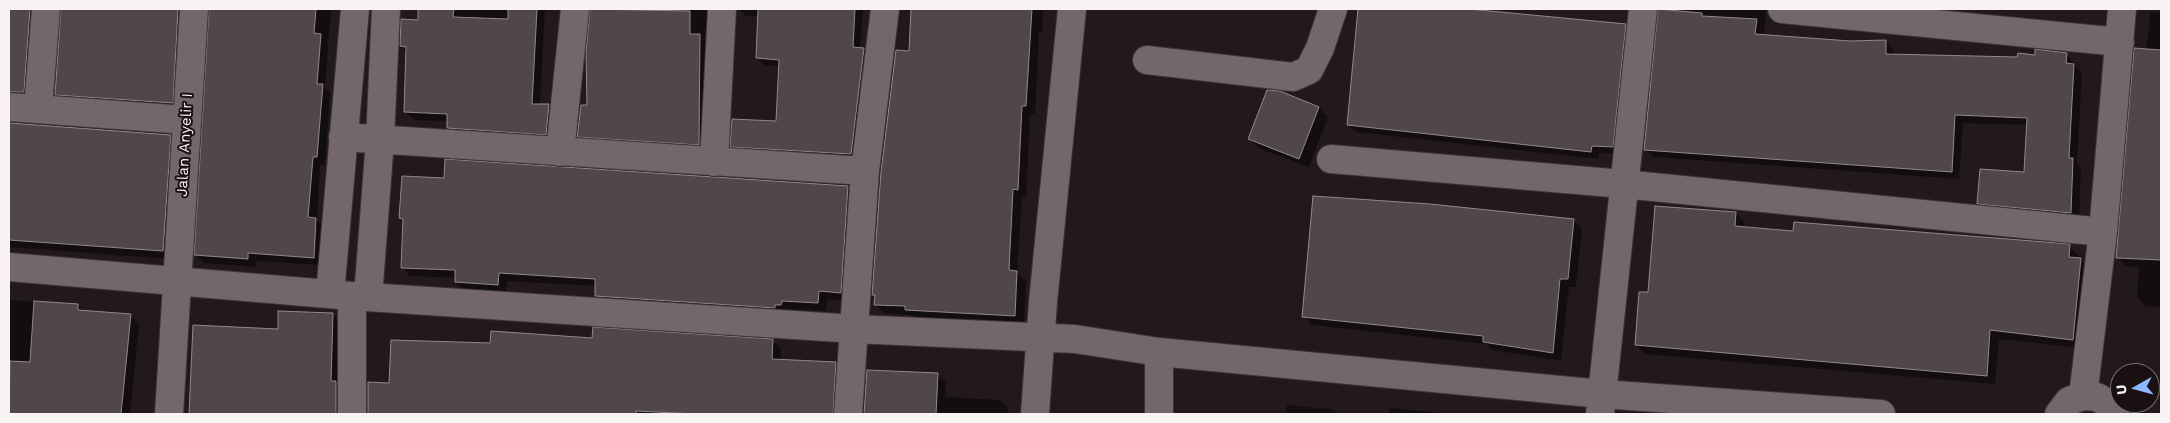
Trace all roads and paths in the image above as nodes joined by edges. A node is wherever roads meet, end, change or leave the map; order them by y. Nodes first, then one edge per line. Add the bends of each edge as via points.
1 (46, 9) edge
2 (194, 9) edge
3 (575, 9) edge
4 (722, 9) edge
5 (885, 9) edge
6 (1072, 9) edge
7 (1333, 9) edge
8 (1643, 9) edge
9 (1782, 9) edge
10 (354, 10) edge
11 (386, 13) edge
12 (2121, 26) edge
13 (1147, 60) dead end
14 (9, 107) edge
15 (38, 109) junction
16 (186, 120) junction
17 (343, 137) junction
18 (380, 140) junction
19 (560, 152) junction
20 (1331, 159) dead end
21 (714, 162) junction
22 (865, 171) junction
23 (1623, 184) junction
24 (2103, 232) junction
25 (9, 267) edge
26 (178, 281) junction
27 (350, 296) junction
28 (855, 329) junction
29 (1040, 337) junction
30 (1158, 352) junction
31 (2083, 396) junction
32 (1601, 404) edge
33 (169, 414) edge
34 (352, 414) edge
35 (848, 414) edge
36 (1035, 414) edge
37 (1159, 414) edge
38 (1881, 414) edge
39 (2059, 414) edge
40 (2116, 414) edge

1 - 15 street
2 - 16 street, Jalan Anyelir I
3 - 19 street
4 - 21 street
5 - 22 street
6 - 29 street
7 - 13 street via 1309,70 1294,77
8 - 23 street
9 - 12 street
10 - 11 street
10 - 17 street
11 - 18 street
12 - 24 street
14 - 15 street
15 - 16 street
16 - 26 street, Jalan Anyelir I
17 - 18 street
17 - 27 street
18 - 19 street
18 - 27 street
19 - 21 street
20 - 23 street
21 - 22 street
22 - 28 street
23 - 24 street
23 - 32 street
24 - 31 street
25 - 26 street
26 - 27 street
26 - 33 street, Jalan Anyelir I
27 - 28 street
27 - 34 street
28 - 29 street
28 - 35 street
29 - 30 street
29 - 36 street
30 - 32 street
30 - 37 street
31 - 39 street via 2069,401
31 - 40 street via 2098,397
32 - 38 street

